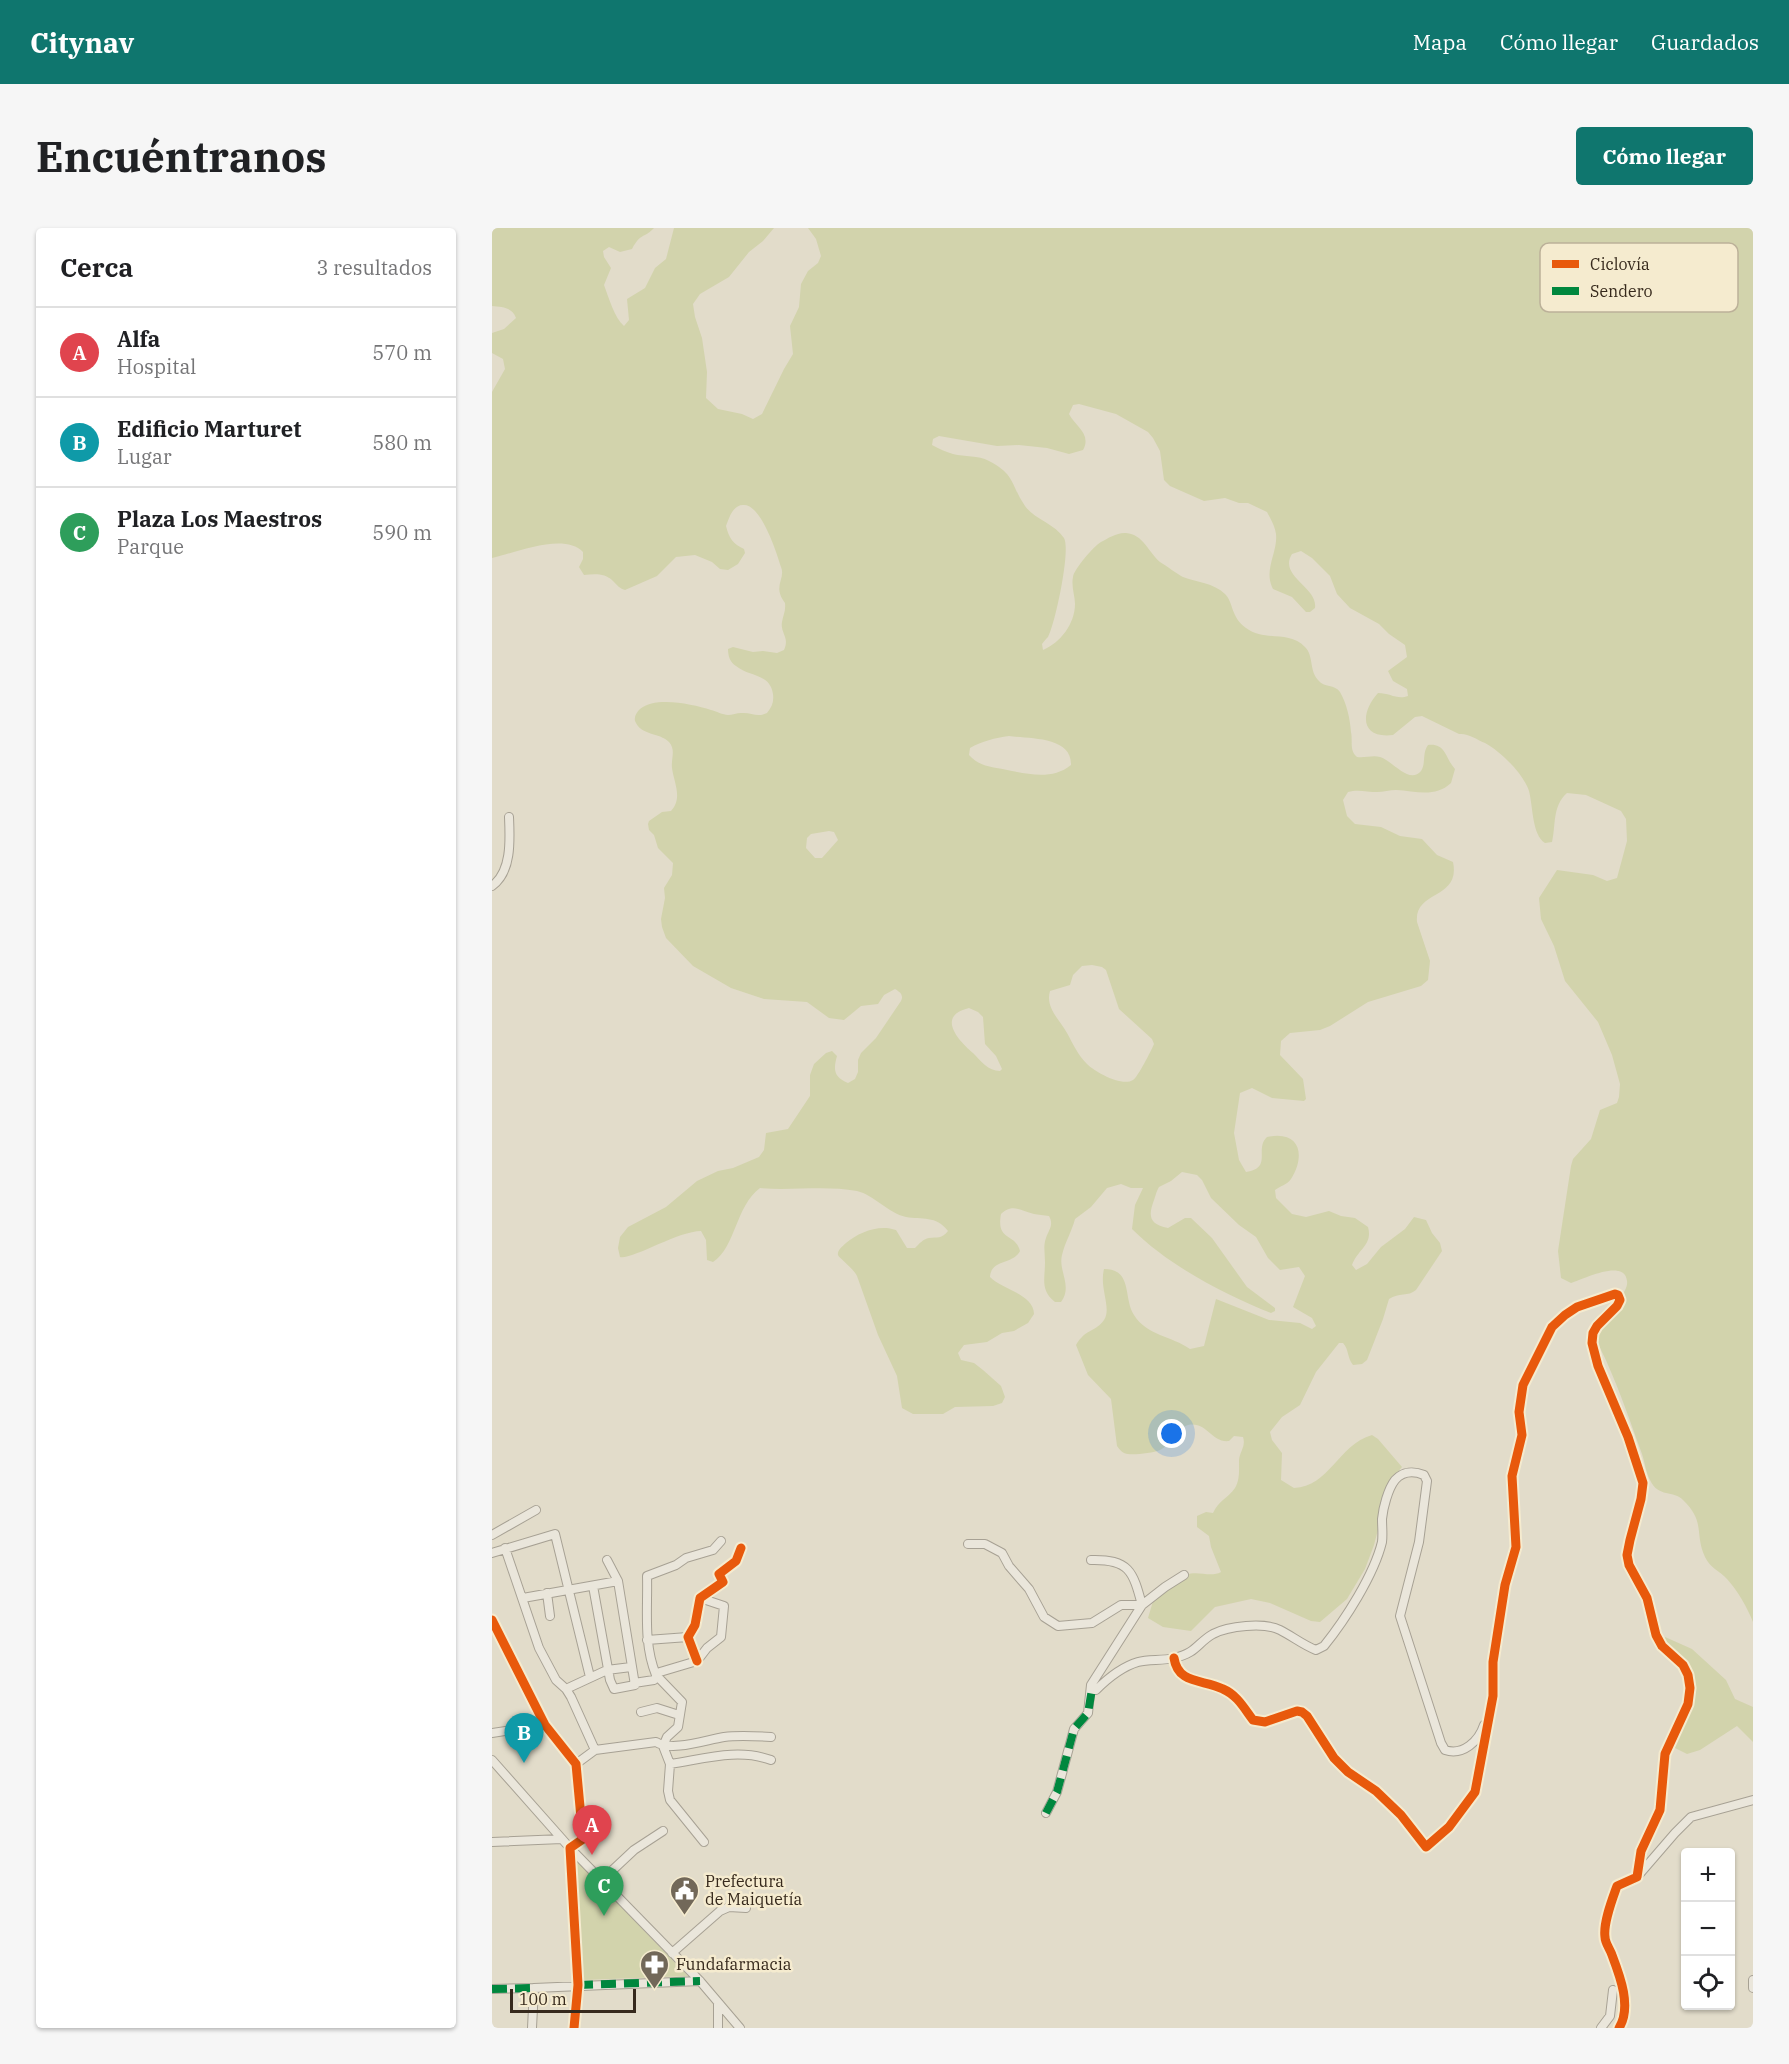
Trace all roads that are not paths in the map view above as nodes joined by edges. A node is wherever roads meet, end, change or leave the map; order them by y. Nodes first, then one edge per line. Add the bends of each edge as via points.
1 (509, 817) dead end
2 (492, 886) edge
3 (536, 1510) dead end
4 (492, 1535) edge
5 (721, 1541) dead end
6 (968, 1544) dead end
7 (505, 1548) junction
8 (741, 1548) dead end
9 (492, 1553) edge
10 (607, 1560) dead end
11 (1091, 1560) dead end
12 (1184, 1575) dead end
13 (618, 1581) junction
14 (593, 1586) junction
15 (569, 1589) junction
16 (547, 1593) junction
17 (523, 1598) junction
18 (700, 1598) junction
19 (1142, 1605) junction
20 (550, 1616) dead end
21 (492, 1620) edge
22 (688, 1637) junction
23 (647, 1640) junction
24 (1174, 1658) junction
25 (697, 1661) junction
26 (631, 1667) junction
27 (607, 1670) junction
28 (656, 1675) junction
29 (590, 1677) junction
30 (634, 1683) junction
31 (566, 1689) junction
32 (1092, 1689) junction
33 (1493, 1696) junction
34 (641, 1712) dead end
35 (679, 1715) junction
36 (545, 1725) junction
37 (492, 1733) edge
38 (771, 1737) dead end
39 (663, 1746) junction
40 (595, 1750) junction
41 (492, 1760) edge
42 (771, 1760) dead end
43 (576, 1764) junction
44 (669, 1764) junction
45 (1753, 1800) edge
46 (1046, 1814) dead end
47 (663, 1831) dead end
48 (562, 1839) junction
49 (492, 1842) edge
50 (704, 1842) dead end
51 (570, 1848) junction
52 (1637, 1877) junction
53 (602, 1880) junction
54 (746, 1908) dead end
55 (672, 1953) junction
56 (1753, 1980) edge
57 (700, 1981) junction
58 (578, 1985) junction
59 (534, 1988) junction
60 (1753, 1988) edge
61 (492, 1989) edge
62 (1613, 1990) dead end
63 (718, 2004) junction
64 (532, 2028) edge
65 (574, 2028) edge
66 (718, 2028) edge
67 (740, 2028) edge
68 (1601, 2028) edge
69 (1620, 2028) edge

1 - 2 street via 508,857 500,878
3 - 4 street
5 - 23 street via 713,1550 647,1576
6 - 19 street via 985,1544 1002,1553 1044,1617 1058,1626 1092,1623 1121,1605
7 - 9 street
7 - 15 street via 555,1534
7 - 17 street
8 - 18 street via 735,1561 719,1574 723,1582
10 - 13 street
11 - 19 street via 1116,1562 1129,1569
12 - 19 street
13 - 14 street
13 - 26 street
14 - 15 street
14 - 27 street
15 - 16 street
15 - 29 street
16 - 17 street
16 - 20 street
17 - 31 street via 539,1648 556,1680
18 - 22 street via 695,1625
18 - 25 street via 724,1606 724,1610 721,1636
19 - 32 street
21 - 36 street
22 - 23 street
22 - 25 street
23 - 28 street
24 - 32 street via 1137,1662
24 - 33 street via 1180,1673 1224,1689 1236,1697 1253,1720 1265,1722 1302,1712 1334,1758 1401,1815 1426,1847 1449,1827 1475,1792
24 - 33 street via 1195,1650 1224,1628 1243,1626 1278,1629 1316,1650 1324,1646 1363,1588 1382,1544 1385,1502 1395,1480 1415,1472 1427,1481 1419,1542 1400,1616 1445,1750 1459,1751 1482,1732
25 - 28 street
26 - 27 street
26 - 30 street
27 - 29 street
27 - 30 street via 614,1689
28 - 30 street via 654,1680
28 - 35 street via 682,1702
29 - 31 street
31 - 40 street
32 - 46 street via 1088,1713 1074,1729 1057,1792
33 - 52 street via 1493,1662 1505,1585 1516,1547 1512,1476 1522,1435 1519,1412 1523,1385 1552,1328 1565,1315 1615,1294 1620,1300 1597,1326 1592,1343 1643,1483 1627,1555 1647,1598 1656,1635 1683,1665 1690,1688 1688,1704 1665,1754 1660,1810 1641,1851
34 - 35 street via 657,1708
35 - 39 street via 678,1727
36 - 37 street
36 - 43 street
38 - 39 street via 744,1735
39 - 40 street via 656,1742
39 - 44 street
40 - 43 street
41 - 48 street
42 - 44 street via 730,1754
43 - 51 street via 583,1839
44 - 50 street via 670,1800
45 - 52 street via 1691,1817
47 - 53 street via 634,1850
48 - 49 street
48 - 51 street
51 - 53 street
51 - 58 street
52 - 69 street via 1617,1886 1605,1937 1625,2001
53 - 55 street
54 - 55 street via 720,1911
55 - 57 street
56 - 60 street
57 - 58 street
57 - 63 street
58 - 59 street
58 - 65 street
59 - 61 street
59 - 64 street
62 - 68 street via 1610,2016
63 - 66 street
63 - 67 street

